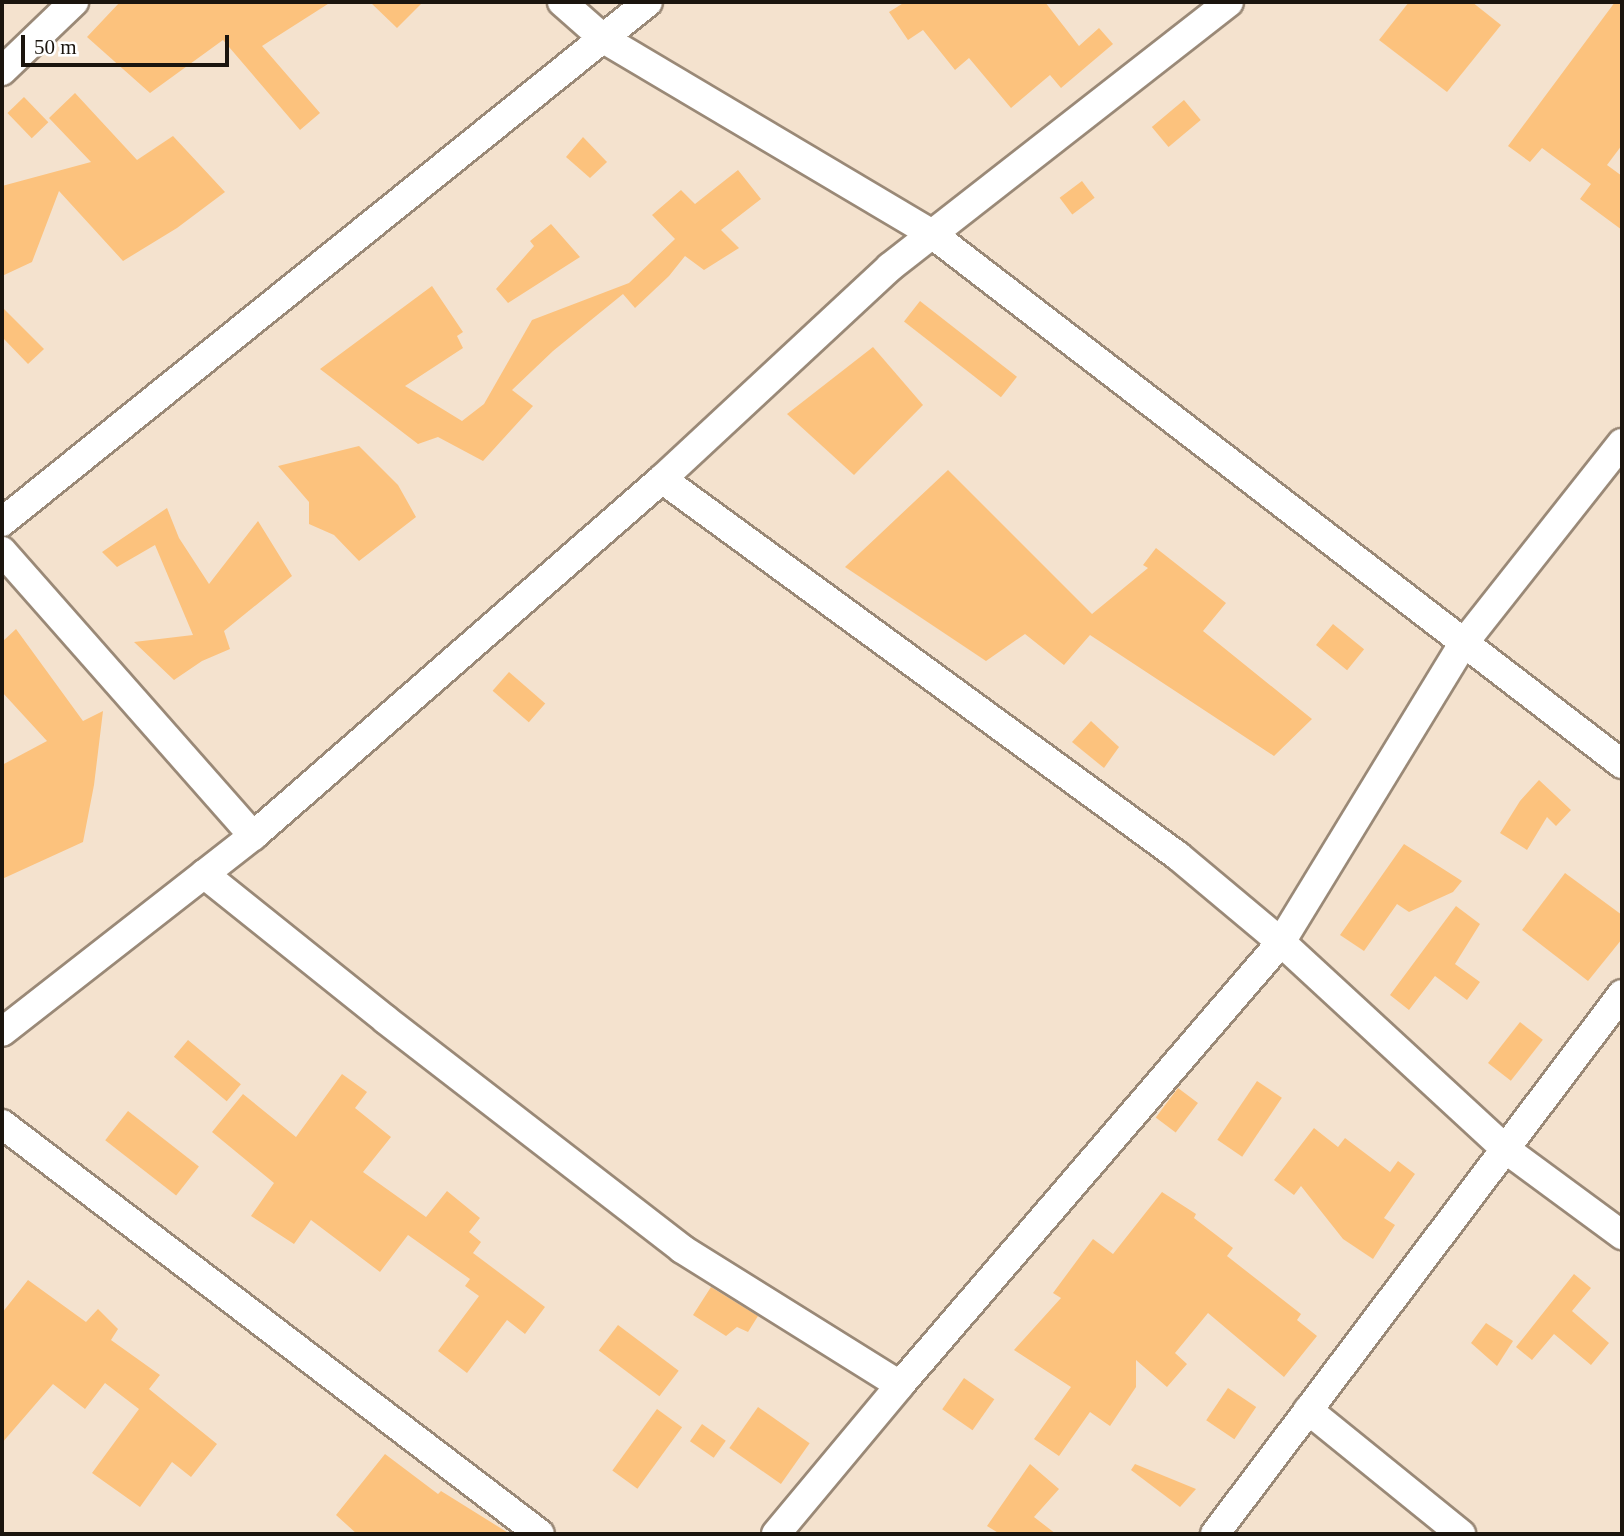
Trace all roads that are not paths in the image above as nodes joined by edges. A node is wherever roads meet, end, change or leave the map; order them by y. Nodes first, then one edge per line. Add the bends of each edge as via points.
1 (74, 2) edge
2 (562, 2) edge
3 (648, 2) edge
4 (1229, 2) edge
5 (604, 39) junction
6 (2, 71) edge
7 (932, 234) junction
8 (1622, 443) edge
9 (662, 479) junction
10 (2, 522) edge
11 (2, 551) edge
12 (1463, 644) junction
13 (1622, 764) edge
14 (253, 836) junction
15 (204, 874) junction
16 (1281, 942) junction
17 (1622, 994) edge
18 (2, 1032) edge
19 (2, 1124) edge
20 (1504, 1148) junction
21 (1622, 1235) edge
22 (900, 1385) junction
23 (1308, 1410) junction
24 (540, 1534) edge
25 (776, 1534) edge
26 (1215, 1534) edge
27 (1461, 1534) edge

1 - 6 street
2 - 5 street
3 - 5 street
4 - 7 street
5 - 7 street
5 - 10 street
7 - 9 street via 890,267
7 - 12 street
8 - 12 street
9 - 14 street
9 - 16 street via 1178,856
11 - 14 street
12 - 13 street
12 - 16 street
14 - 15 street
15 - 18 street
15 - 22 street via 682,1249
16 - 20 street
16 - 22 street
17 - 20 street
19 - 24 street
20 - 21 street
20 - 23 street
22 - 25 street
23 - 26 street
23 - 27 street

